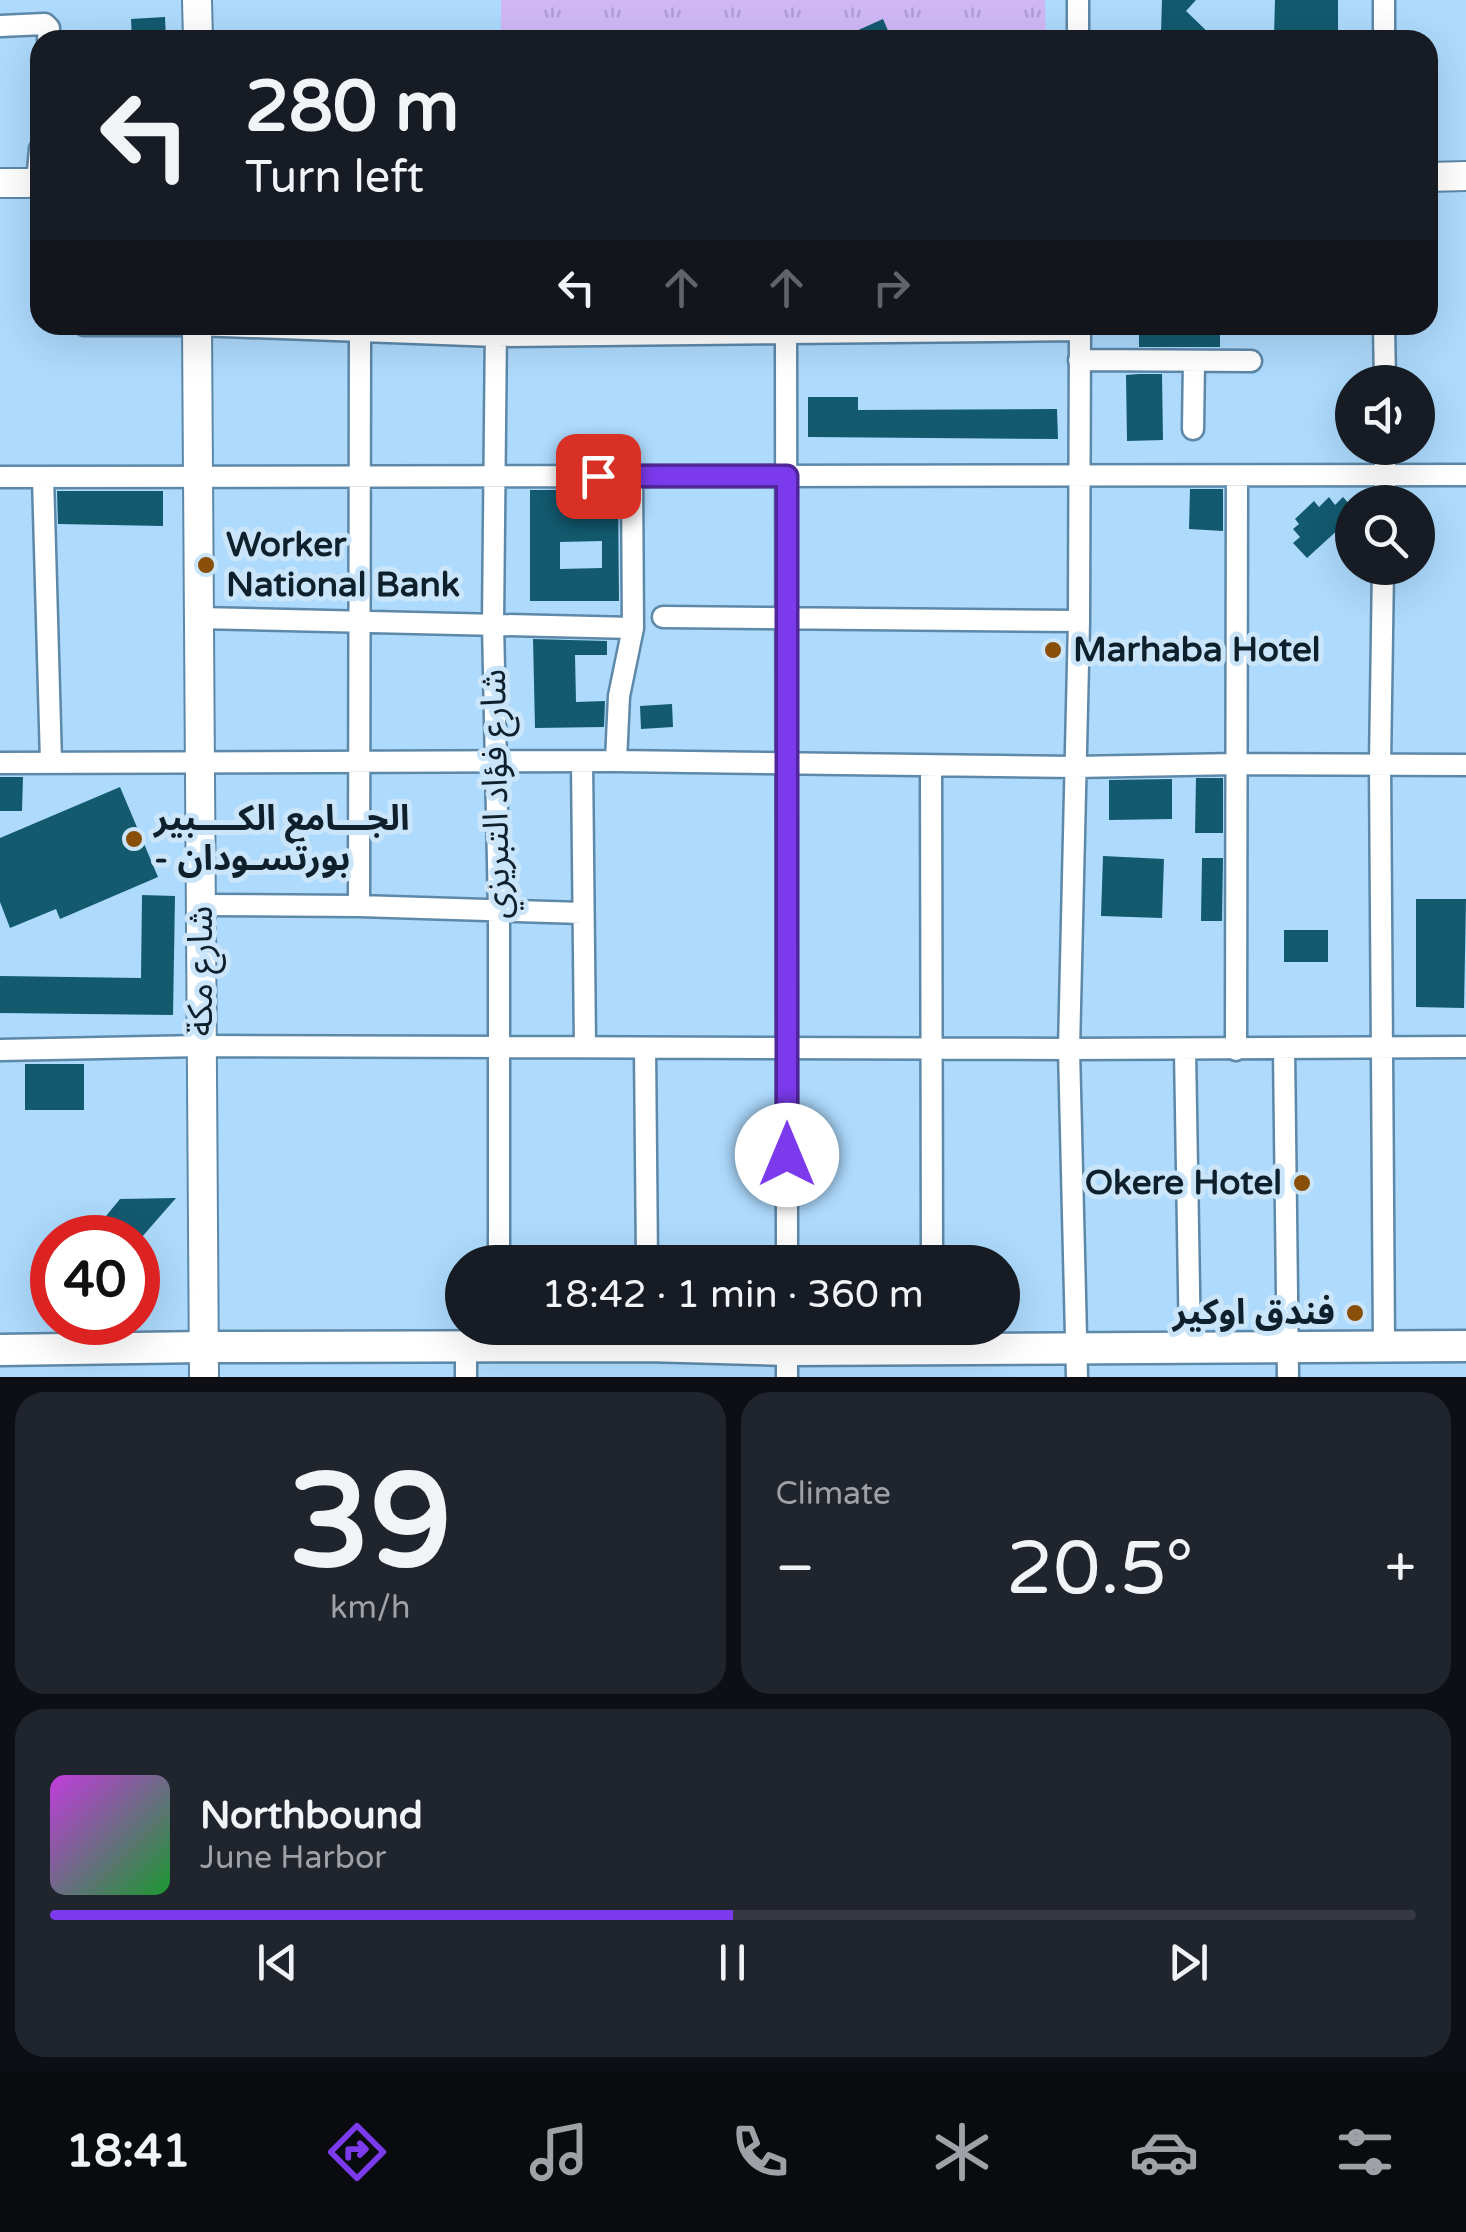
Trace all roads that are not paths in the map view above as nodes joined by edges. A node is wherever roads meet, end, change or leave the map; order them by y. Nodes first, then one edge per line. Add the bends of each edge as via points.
1 (197, 0) edge
2 (1078, 0) edge
3 (1384, 0) edge
4 (0, 26) edge
5 (49, 30) edge
6 (198, 30) edge
7 (1078, 30) edge
8 (1384, 30) edge
9 (1466, 176) edge
10 (1438, 177) edge
11 (30, 183) edge
12 (0, 184) edge
13 (197, 335) edge
14 (360, 335) edge
15 (496, 335) edge
16 (786, 335) edge
17 (1080, 335) edge
18 (1384, 335) edge
19 (1079, 360) junction
20 (1194, 361) junction
21 (1251, 362) dead end
22 (1385, 365) edge
23 (1193, 429) dead end
24 (1385, 465) edge
25 (1466, 475) edge
26 (495, 476) junction
27 (632, 476) junction
28 (787, 476) junction
29 (1237, 476) junction
30 (1385, 476) junction
31 (0, 477) edge
32 (44, 477) junction
33 (200, 477) junction
34 (358, 478) junction
35 (1080, 478) junction
36 (1385, 485) edge
37 (1384, 585) edge
38 (663, 616) dead end
39 (199, 618) junction
40 (786, 618) junction
41 (1078, 621) junction
42 (359, 622) junction
43 (493, 623) junction
44 (633, 628) junction
45 (202, 761) junction
46 (616, 761) junction
47 (52, 762) junction
48 (360, 762) junction
49 (582, 762) junction
50 (0, 763) edge
51 (495, 763) junction
52 (785, 764) junction
53 (1237, 764) junction
54 (1380, 764) junction
55 (1466, 764) edge
56 (931, 766) junction
57 (1076, 768) junction
58 (201, 905) junction
59 (358, 906) junction
60 (499, 910) junction
61 (582, 914) junction
62 (200, 1046) junction
63 (584, 1046) junction
64 (498, 1047) junction
65 (786, 1047) junction
66 (1384, 1047) junction
67 (1466, 1047) edge
68 (645, 1048) junction
69 (930, 1048) junction
70 (1284, 1049) junction
71 (0, 1050) edge
72 (1068, 1050) junction
73 (1184, 1050) junction
74 (1236, 1050) junction
75 (500, 1245) edge
76 (647, 1245) edge
77 (787, 1245) edge
78 (932, 1245) edge
79 (490, 1345) edge
80 (732, 1345) edge
81 (854, 1345) edge
82 (973, 1345) edge
83 (1384, 1345) junction
84 (1466, 1346) edge
85 (1190, 1348) junction
86 (0, 1350) edge
87 (787, 1351) edge
88 (204, 1362) edge
89 (466, 1362) edge
90 (1288, 1362) edge
91 (1078, 1363) edge

1 - 6 main road
2 - 7 street
3 - 8 street
4 - 5 street via 45,24
9 - 10 main road
11 - 12 main road
13 - 33 main road, شارع مكة
14 - 34 street
15 - 26 street, شارع فؤاد التبريزي
16 - 28 street
17 - 19 street
18 - 22 street
19 - 20 street
19 - 35 street
20 - 21 street
20 - 23 street
24 - 30 street
25 - 30 street
26 - 27 street
26 - 34 street
26 - 43 street, شارع فؤاد التبريزي
27 - 28 street
27 - 44 street
28 - 35 street
28 - 40 street
29 - 30 street
29 - 35 street
29 - 53 street
30 - 36 street
31 - 32 street
32 - 33 street
32 - 47 street
33 - 34 street
33 - 39 main road, شارع مكة
34 - 42 street
35 - 41 street
37 - 54 street
38 - 40 street
39 - 42 street
39 - 45 main road, شارع مكة
40 - 41 street
40 - 52 street
41 - 57 street
42 - 43 street
42 - 48 street
43 - 44 street
43 - 51 street, شارع فؤاد التبريزي
44 - 46 street via 618,696
45 - 47 street
45 - 48 street
45 - 58 main road, شارع مكة
46 - 49 street
46 - 52 street
47 - 50 street
48 - 51 street
48 - 59 street
49 - 51 street
49 - 61 street
51 - 60 street, شارع فؤاد التبريزي
52 - 56 street
52 - 65 street
53 - 54 street
53 - 57 street
53 - 74 street
54 - 55 street
54 - 66 street
56 - 57 street
56 - 69 street
57 - 72 street
58 - 59 street
58 - 62 main road, شارع مكة
59 - 60 street
60 - 61 street
60 - 64 street, شارع فؤاد التبريزي
61 - 63 street
62 - 64 street
62 - 71 street
62 - 88 main road, شارع مكة
63 - 64 street
63 - 68 street
64 - 75 street, شارع فؤاد التبريزي
65 - 68 street
65 - 69 street
65 - 77 street
66 - 67 street
66 - 70 street
66 - 83 street
68 - 76 street
69 - 72 street
69 - 78 street
70 - 74 street
70 - 90 street
72 - 73 street
72 - 91 street
73 - 74 street
73 - 85 street
79 - 89 highway
80 - 87 highway
81 - 87 highway
82 - 91 highway
83 - 84 highway
83 - 90 highway
85 - 90 highway
85 - 91 highway
86 - 88 highway
88 - 89 highway

